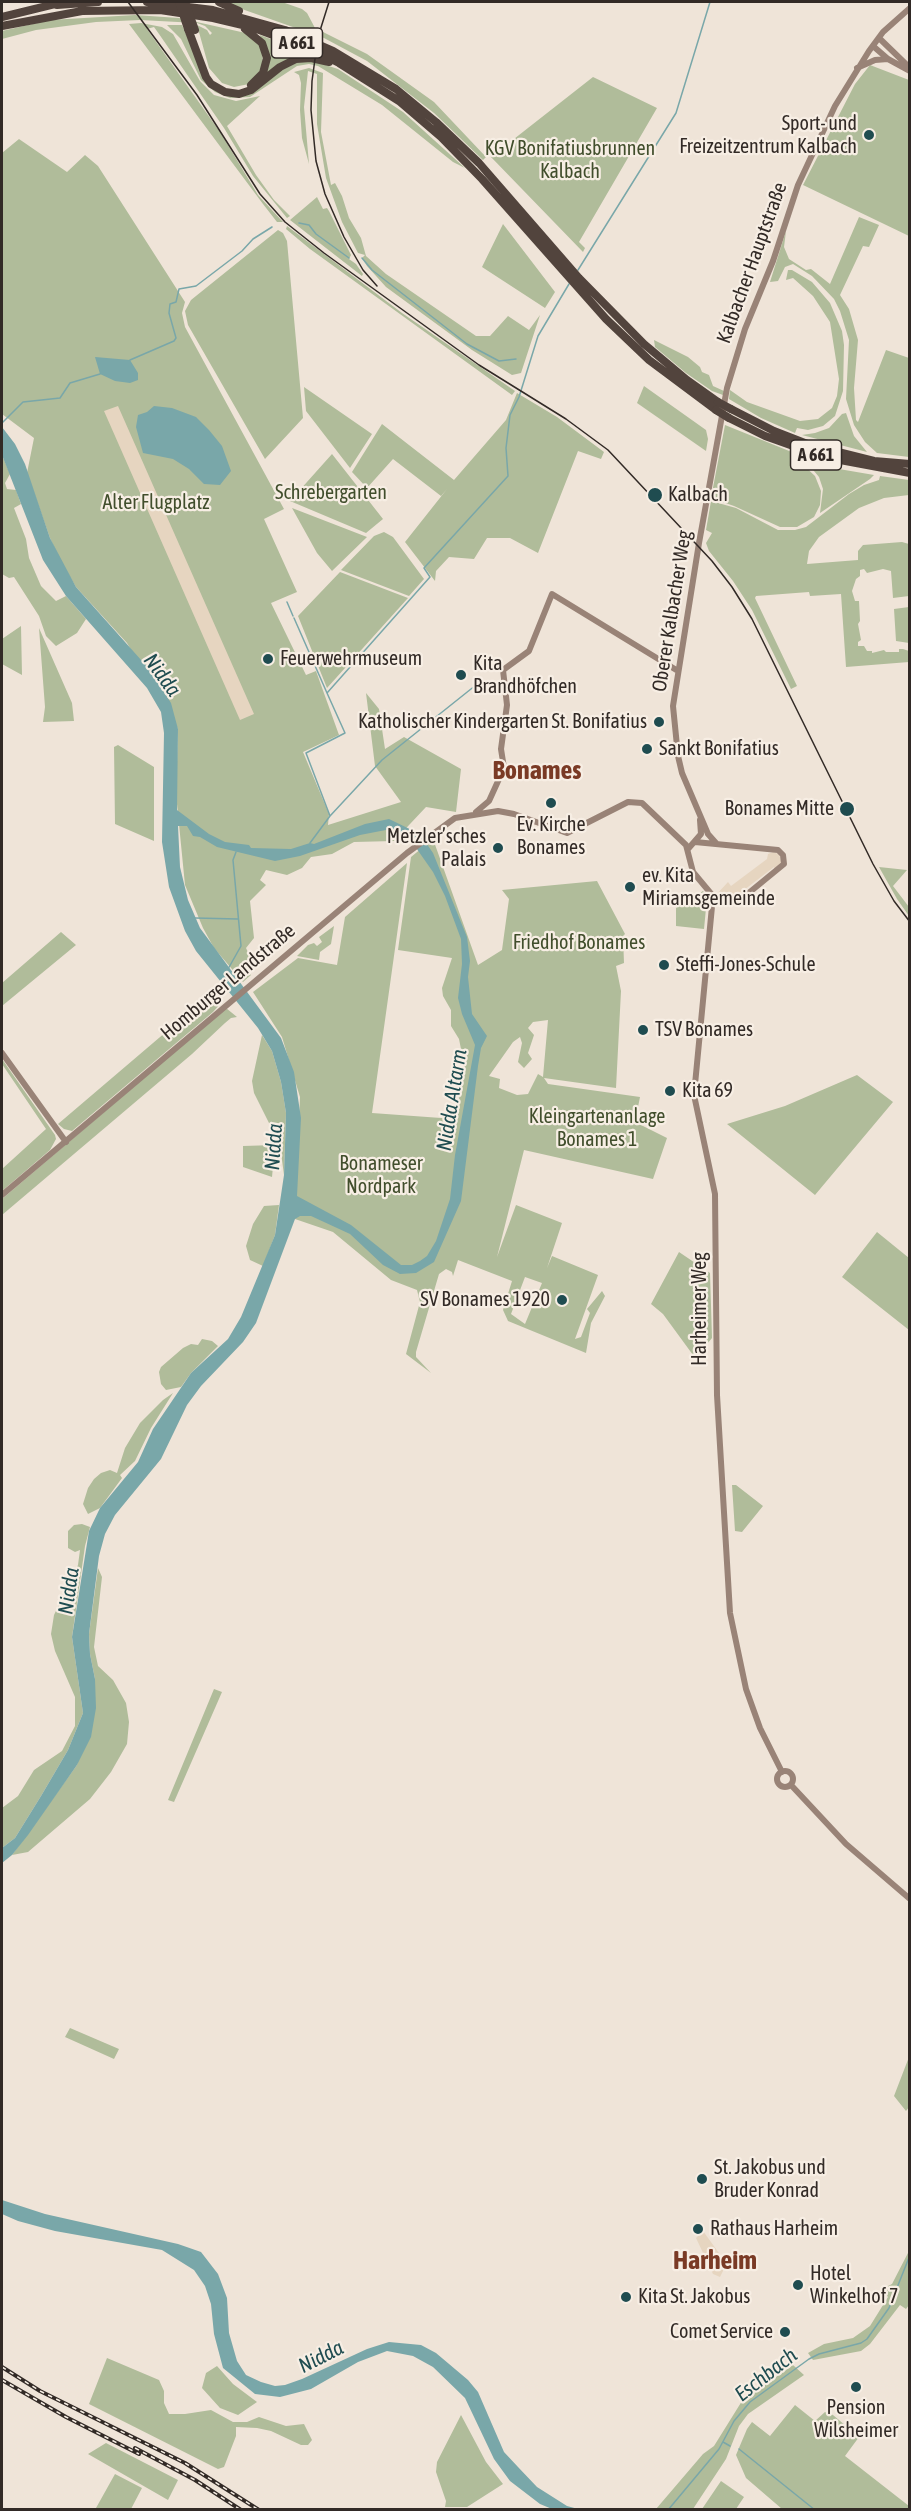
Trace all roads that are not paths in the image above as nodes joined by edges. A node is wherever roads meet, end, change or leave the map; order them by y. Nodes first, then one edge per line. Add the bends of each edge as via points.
1 (63, 2) edge
2 (98, 2) edge
3 (147, 2) edge
4 (179, 2) edge
5 (185, 2) edge
6 (219, 2) edge
7 (42, 8) junction
8 (909, 8) edge
9 (2, 17) edge
10 (255, 20) junction
11 (231, 22) junction
12 (2, 26) edge
13 (192, 29) junction
14 (879, 38) junction
15 (873, 46) junction
16 (888, 59) junction
17 (857, 68) junction
18 (909, 69) edge
19 (358, 74) junction
20 (568, 272) junction
21 (724, 410) junction
22 (909, 464) edge
23 (909, 473) edge
24 (678, 671) junction
25 (486, 809) junction
26 (699, 816) junction
27 (695, 842) junction
28 (717, 843) junction
29 (688, 849) junction
30 (713, 896) junction
31 (2, 1053) edge
32 (66, 1142) junction
33 (2, 1195) edge
34 (782, 1772) junction
35 (791, 1785) junction
36 (909, 1899) edge

1 - 7 highway
2 - 7 highway
3 - 10 highway, A 661 via 193,6
4 - 13 highway, bridge
5 - 13 highway, bridge
6 - 10 highway
7 - 9 highway
8 - 14 street, Kalbacher Hauptstraße
10 - 20 highway, A 661 via 315,42 396,89 479,163
11 - 12 highway, A 661 via 160,10 104,9
11 - 13 highway via 257,37 266,50 263,73 246,88 223,86 211,75
11 - 19 highway, A 661 via 311,49
13 - 19 highway via 206,77 225,92 239,94 251,90 280,67 303,58 319,59
14 - 15 street, Kalbacher Hauptstraße
14 - 18 street
15 - 16 street
15 - 17 street, Kalbacher Hauptstraße
16 - 17 street
16 - 18 street
17 - 21 street, Kalbacher Hauptstraße via 798,184 738,348
19 - 20 highway, A 661 via 399,101 446,142
20 - 21 highway, A 661 via 651,356
21 - 22 highway, A 661 via 816,447
21 - 23 highway, A 661 via 765,436 824,457
21 - 24 street, Oberer Kalbacher Weg
24 - 25 street via 552,594 529,651 503,670 507,705 501,749 504,768
24 - 26 street, Oberer Kalbacher Weg via 673,706 678,756
25 - 29 street via 570,833 637,801 649,807
25 - 32 street, Homburger Landstraße via 452,820 410,850
26 - 27 street via 700,834
26 - 28 street, Oberer Kalbacher Weg
27 - 28 street
27 - 29 street
28 - 30 street via 778,850 784,857 783,867 741,898 729,901
29 - 30 street via 693,872
30 - 34 street, Harheimer Weg via 694,1095 715,1194 718,1409 729,1601 746,1689
31 - 32 street
32 - 33 street, Homburger Landstraße
34 - 35 street via 793,1775
34 - 35 street via 778,1783 784,1787
35 - 36 street via 846,1844

